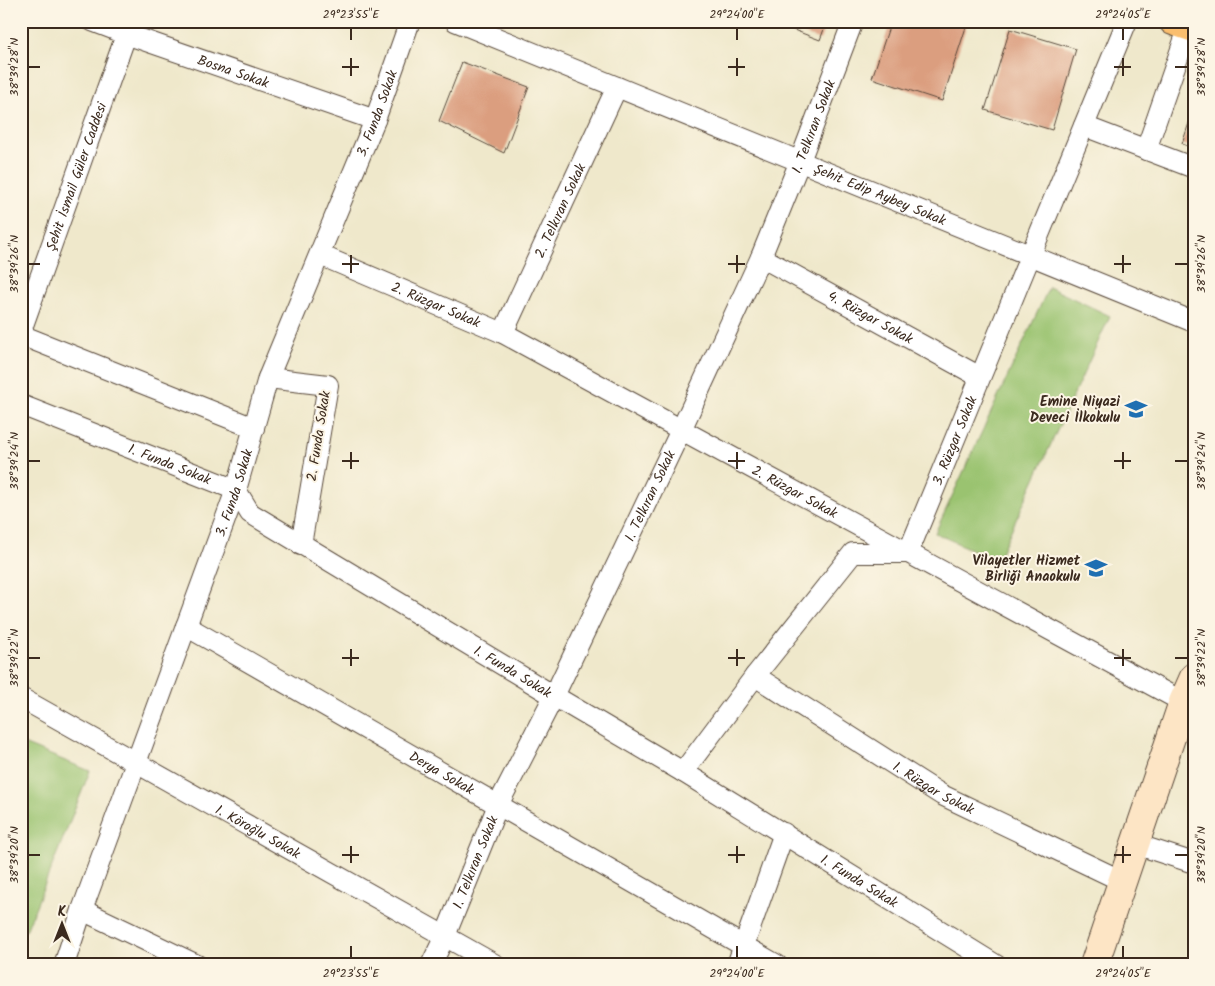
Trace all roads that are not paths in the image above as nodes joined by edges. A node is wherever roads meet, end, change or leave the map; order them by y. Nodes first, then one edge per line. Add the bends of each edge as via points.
1 (92, 21) edge
2 (410, 21) edge
3 (455, 21) edge
4 (853, 21) edge
5 (1127, 21) edge
6 (1185, 25) edge
7 (128, 28) edge
8 (617, 87) junction
9 (375, 120) junction
10 (1084, 126) junction
11 (1146, 150) junction
12 (800, 161) junction
13 (1194, 168) edge
14 (320, 255) junction
15 (1031, 255) junction
16 (761, 257) junction
17 (1194, 322) edge
18 (21, 333) edge
19 (503, 333) junction
20 (980, 377) junction
21 (268, 378) junction
22 (21, 405) edge
23 (254, 428) junction
24 (681, 430) junction
25 (236, 490) junction
26 (301, 545) junction
27 (908, 553) junction
28 (186, 626) junction
29 (755, 676) junction
30 (1194, 677) edge
31 (554, 696) junction
32 (21, 698) edge
33 (1183, 702) junction
34 (137, 763) junction
35 (683, 772) junction
36 (498, 805) junction
37 (784, 833) junction
38 (1135, 844) junction
39 (1194, 863) edge
40 (1122, 881) junction
41 (82, 910) junction
42 (445, 936) junction
43 (744, 946) junction
44 (64, 965) edge
45 (197, 965) edge
46 (431, 965) edge
47 (496, 965) edge
48 (738, 965) edge
49 (777, 965) edge
50 (996, 965) edge
51 (1094, 965) edge

1 - 7 street, Bosna Sokak
2 - 9 street, 3. Funda Sokak
3 - 8 street, Şehit Edip Aybey Sokak
4 - 12 street, 1. Telkıran Sokak
5 - 10 street, 3. Rüzgar Sokak
6 - 11 street
7 - 9 street, Bosna Sokak
7 - 18 street, Şehit İsmail Güler Caddesi
8 - 12 street, Şehit Edip Aybey Sokak
8 - 19 street, 2. Telkıran Sokak
9 - 14 street, 3. Funda Sokak
10 - 11 street
10 - 15 street, 3. Rüzgar Sokak
11 - 13 street
12 - 15 street, Şehit Edip Aybey Sokak
12 - 16 street, 1. Telkıran Sokak
14 - 19 street, 2. Rüzgar Sokak
14 - 21 street, 3. Funda Sokak
15 - 17 street, Şehit Edip Aybey Sokak
15 - 20 street, 3. Rüzgar Sokak
16 - 20 street, 4. Rüzgar Sokak
16 - 24 street, 1. Telkıran Sokak
18 - 23 street
19 - 24 street, 2. Rüzgar Sokak
20 - 27 street, 3. Rüzgar Sokak
21 - 23 street, 3. Funda Sokak
21 - 26 street, 2. Funda Sokak via 328,385
22 - 25 street, 1. Funda Sokak
23 - 25 street, 3. Funda Sokak
24 - 27 street, 2. Rüzgar Sokak
24 - 31 street, 1. Telkıran Sokak
25 - 26 street, 1. Funda Sokak via 250,513
25 - 28 street, 3. Funda Sokak
26 - 31 street, 1. Funda Sokak
27 - 29 street via 853,554
27 - 33 street, 2. Rüzgar Sokak
28 - 34 street, 3. Funda Sokak
28 - 36 street, Derya Sokak
29 - 35 street
29 - 40 street, 1. Rüzgar Sokak via 942,795
30 - 33 street
31 - 35 street, 1. Funda Sokak
31 - 36 street, 1. Telkıran Sokak
32 - 34 street, 1. Köroğlu Sokak
33 - 38 street
34 - 41 street, 3. Funda Sokak
34 - 42 street, 1. Köroğlu Sokak
35 - 37 street, 1. Funda Sokak
36 - 42 street, 1. Telkıran Sokak
36 - 43 street, Derya Sokak
37 - 43 street
37 - 50 street, 1. Funda Sokak
38 - 39 street
38 - 40 street
40 - 51 street
41 - 44 street, 3. Funda Sokak
41 - 45 street
42 - 46 street, 1. Telkıran Sokak
42 - 47 street, 1. Köroğlu Sokak
43 - 48 street
43 - 49 street, Derya Sokak

